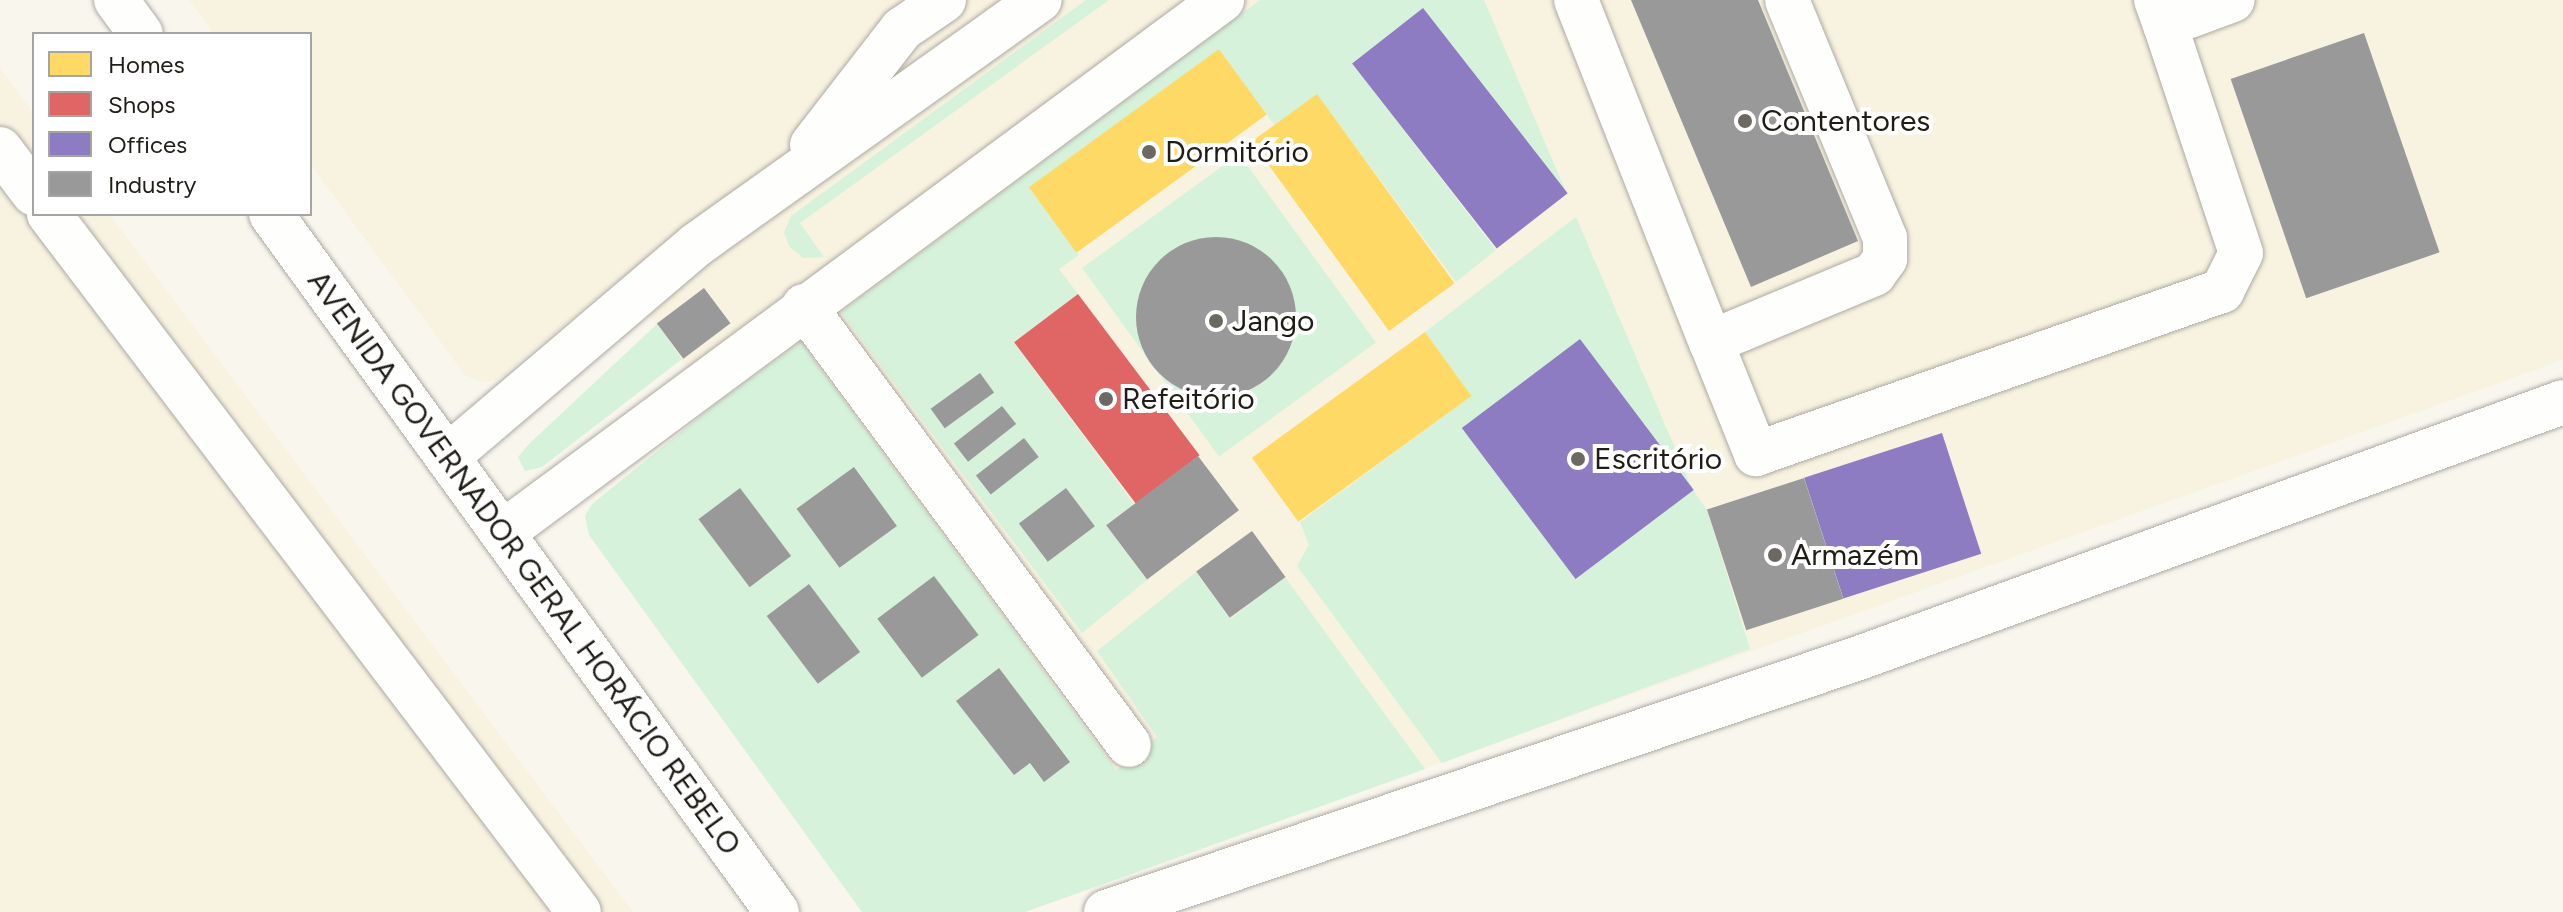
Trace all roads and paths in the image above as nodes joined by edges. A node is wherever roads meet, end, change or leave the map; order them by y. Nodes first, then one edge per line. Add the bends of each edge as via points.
1 (116, 0) edge
2 (944, 0) edge
3 (1039, 0) edge
4 (1222, 0) edge
5 (1576, 0) edge
6 (1787, 0) edge
7 (2233, 0) edge
8 (2161, 13) edge
9 (140, 32) edge
10 (0, 149) edge
11 (782, 183) junction
12 (32, 191) edge
13 (51, 216) edge
14 (272, 216) edge
15 (804, 306) junction
16 (1711, 342) junction
17 (2563, 402) edge
18 (447, 457) junction
19 (502, 533) junction
20 (1129, 745) dead end
21 (579, 912) edge
22 (777, 912) edge
23 (1106, 912) edge

1 - 9 street
2 - 11 street via 902,29
3 - 11 street
4 - 15 street
5 - 16 street
6 - 16 street via 1885,238 1885,259 1874,274
7 - 8 street
8 - 16 street via 2241,253 2222,291 1756,454
10 - 12 street
11 - 18 street via 696,245
13 - 21 street
14 - 18 street, AVENIDA GOVERNADOR GERAL HORÁCIO REBELO
15 - 19 street
15 - 20 street
17 - 23 street via 1859,658
18 - 19 street, AVENIDA GOVERNADOR GERAL HORÁCIO REBELO
19 - 22 street, AVENIDA GOVERNADOR GERAL HORÁCIO REBELO

